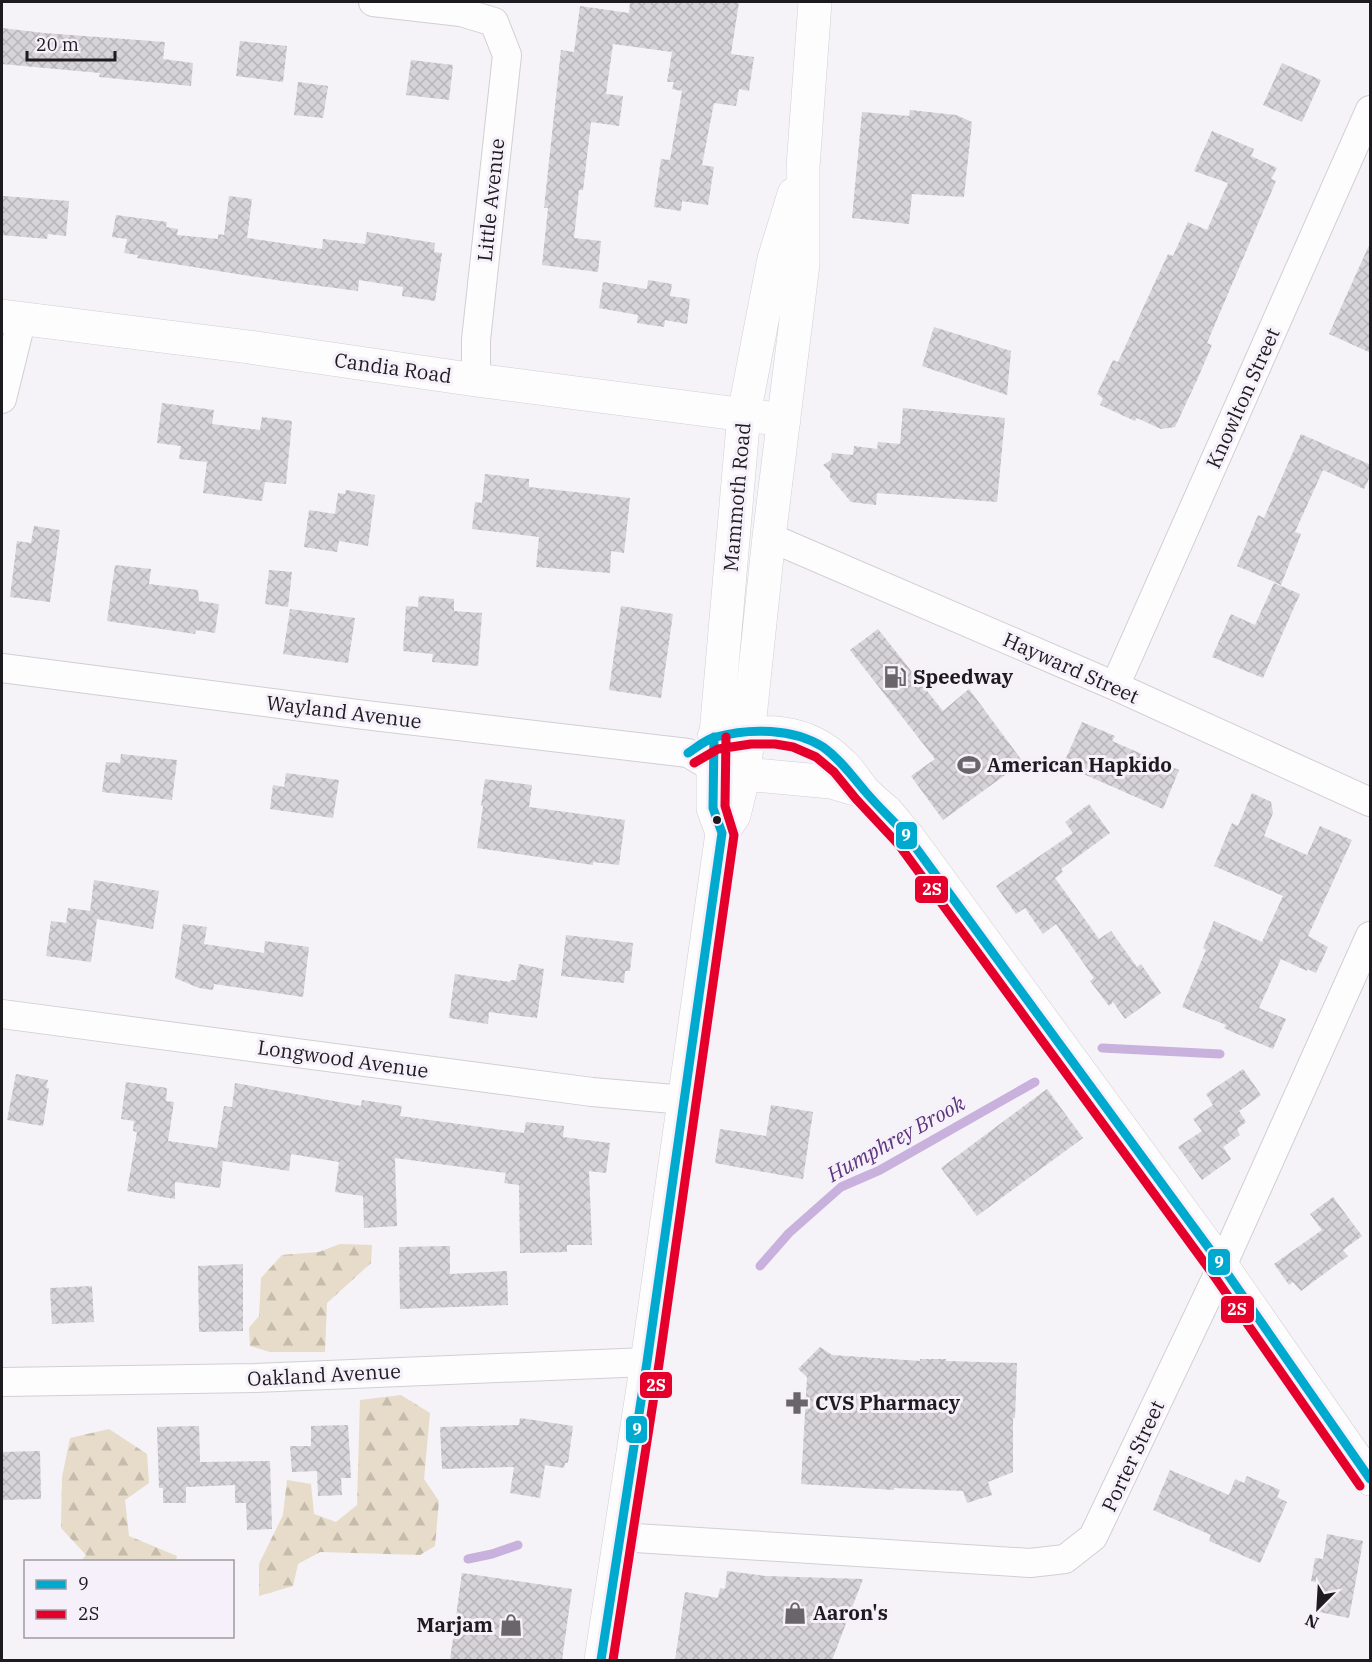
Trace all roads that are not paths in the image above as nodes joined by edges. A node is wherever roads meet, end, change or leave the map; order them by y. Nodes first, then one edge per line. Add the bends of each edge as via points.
1 (373, 2) edge
2 (815, 2) edge
3 (1371, 110) edge
4 (803, 167) junction
5 (12, 317) edge
6 (476, 380) junction
7 (2, 399) edge
8 (744, 414) junction
9 (784, 420) junction
10 (769, 537) junction
11 (2, 668) edge
12 (1115, 686) junction
13 (750, 732) junction
14 (705, 753) junction
15 (744, 774) junction
16 (865, 792) junction
17 (1371, 802) edge
18 (722, 833) junction
19 (1371, 936) edge
20 (2, 1014) edge
21 (685, 1100) junction
22 (1222, 1266) junction
23 (647, 1362) junction
24 (2, 1382) edge
25 (1371, 1479) edge
26 (620, 1538) junction
27 (601, 1660) edge

1 - 6 street, Little Avenue via 461,12 494,22 507,54 476,340
2 - 4 main road, Mammoth Road
3 - 12 street, Knowlton Street
4 - 8 main road, Mammoth Road via 774,259
4 - 9 main road, Mammoth Road via 803,264
5 - 6 main road, Candia Road via 249,346
5 - 7 street
6 - 8 main road, Candia Road
8 - 9 main road, Candia Road
8 - 14 main road, Mammoth Road
9 - 10 main road, Mammoth Road
10 - 12 street, Hayward Street
10 - 13 main road, Mammoth Road
11 - 14 street, Wayland Avenue via 388,718
12 - 17 street, Hayward Street
13 - 14 main road
13 - 15 main road, Mammoth Road
13 - 16 main road via 796,735 822,747 843,764
14 - 15 main road
14 - 18 main road, Mammoth Road via 713,808
15 - 16 main road via 831,782
15 - 18 main road, Mammoth Road via 734,815
16 - 22 main road via 908,837
18 - 21 main road, Mammoth Road
19 - 22 street, Porter Street
20 - 21 street, Longwood Avenue via 592,1092
21 - 23 main road, Mammoth Road
22 - 25 main road
22 - 26 street, Porter Street via 1093,1537 1065,1558 1030,1563
23 - 24 street, Oakland Avenue via 255,1378
23 - 26 main road, Mammoth Road
26 - 27 main road, Mammoth Road

